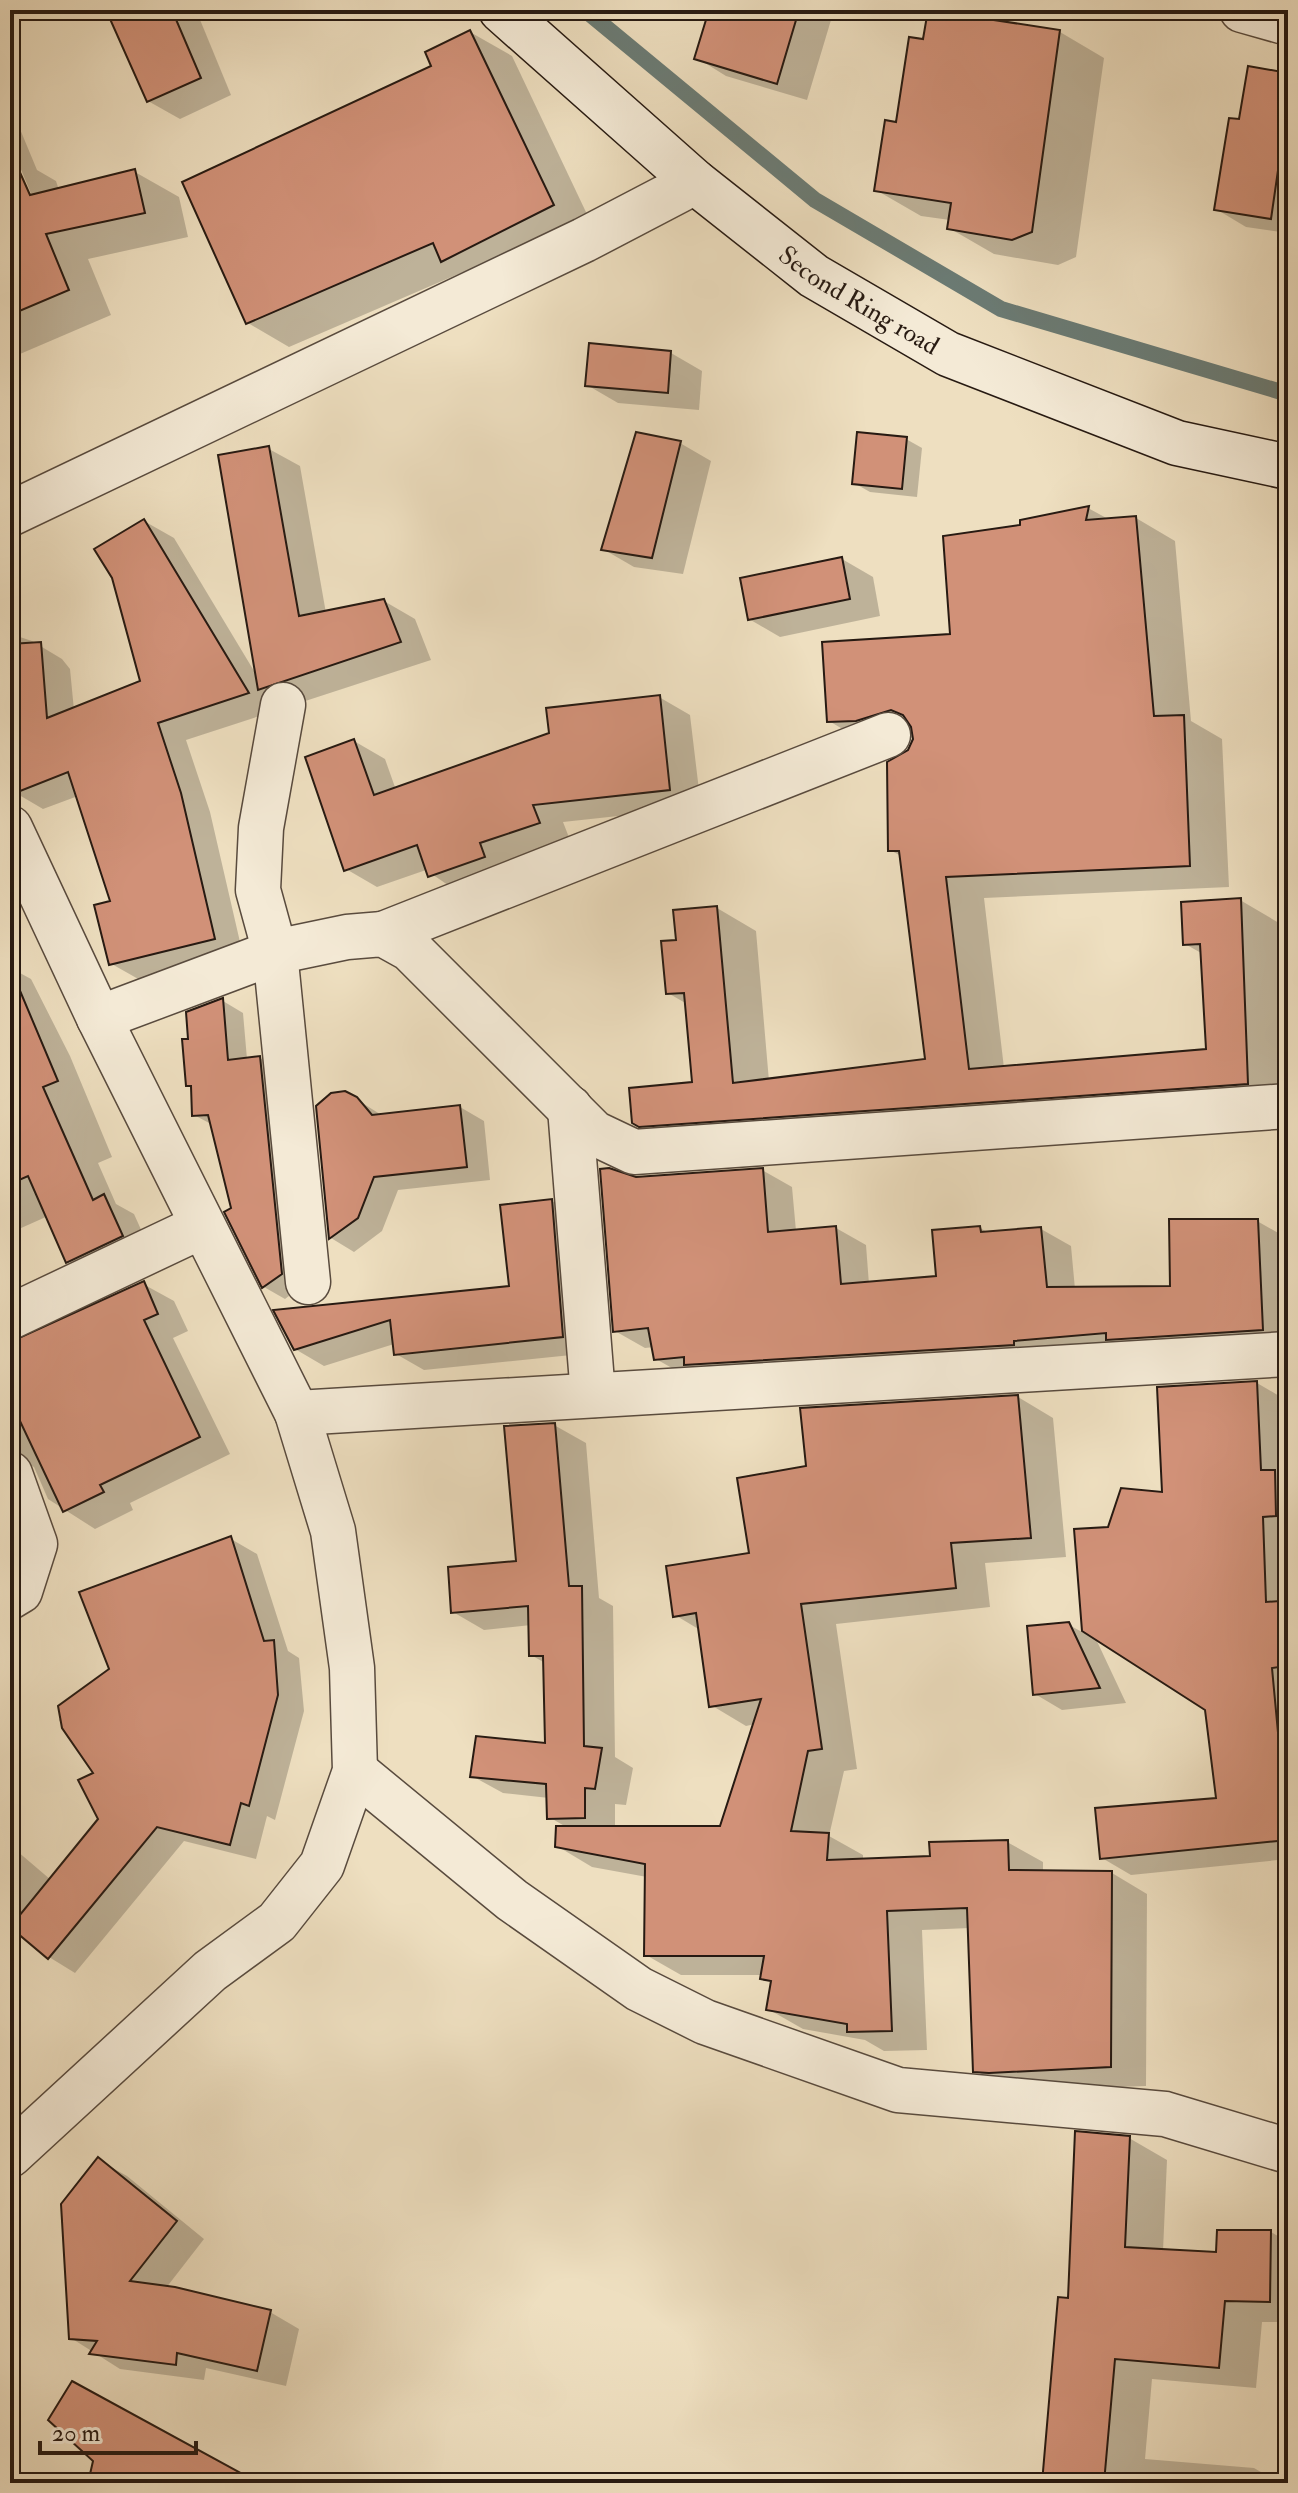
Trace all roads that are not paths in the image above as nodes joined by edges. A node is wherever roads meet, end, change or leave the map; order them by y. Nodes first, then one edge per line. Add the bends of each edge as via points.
1 (501, 10) edge
2 (1242, 10) edge
3 (1288, 23) edge
4 (695, 182) junction
5 (1288, 467) edge
6 (10, 514) edge
7 (283, 705) dead end
8 (888, 735) dead end
9 (10, 828) edge
10 (383, 934) junction
11 (275, 952) junction
12 (99, 1018) junction
13 (1288, 1106) edge
14 (570, 1108) junction
15 (202, 1226) junction
16 (308, 1282) dead end
17 (10, 1317) edge
18 (1288, 1354) edge
19 (593, 1395) junction
20 (297, 1413) junction
21 (10, 1474) edge
22 (10, 1597) edge
23 (355, 1771) junction
24 (14, 2137) edge
25 (1288, 2151) edge

1 - 4 street, Second Ring road
2 - 3 street
4 - 5 street, Second Ring road via 814,276 948,354 1177,443
4 - 6 street
7 - 11 street via 261,828 258,890
8 - 10 street
9 - 12 street
10 - 11 street
10 - 14 street via 410,949
11 - 12 street
11 - 16 street
12 - 15 street
13 - 14 street via 634,1152 594,1133
14 - 19 street
15 - 17 street
15 - 20 street
18 - 19 street
19 - 20 street
20 - 23 street via 333,1531 352,1668
21 - 22 street via 35,1544 20,1591
23 - 24 street via 322,1865 277,1922 210,1971
23 - 25 street via 512,1900 639,1989 705,2022 898,2090 1165,2114

